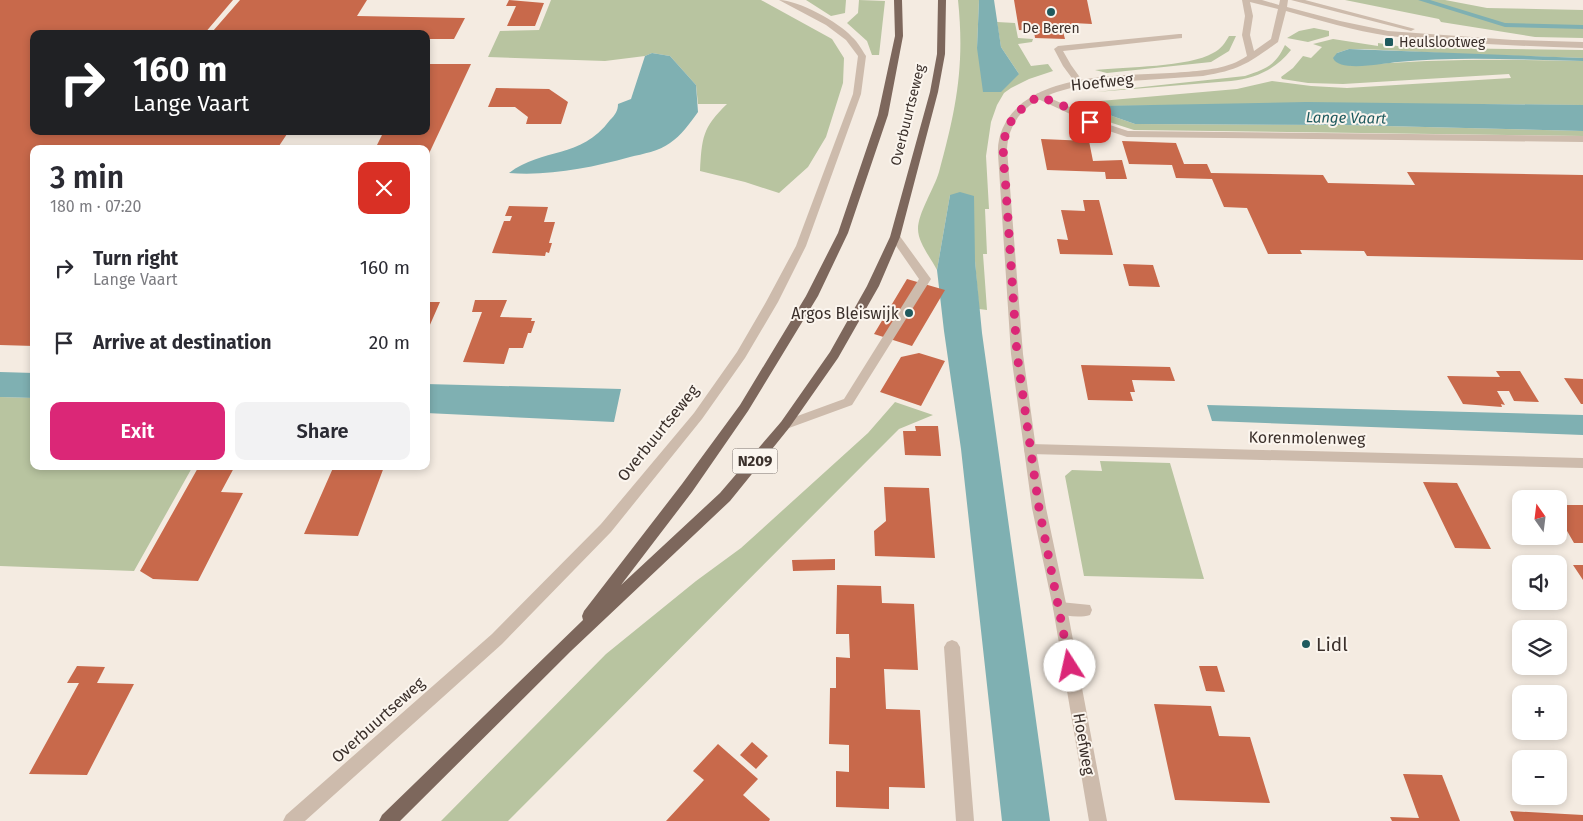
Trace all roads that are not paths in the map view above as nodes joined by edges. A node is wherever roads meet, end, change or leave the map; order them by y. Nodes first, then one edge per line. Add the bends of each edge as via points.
1 (782, 0) edge
2 (898, 0) edge
3 (942, 0) edge
4 (1246, 0) edge
5 (1253, 0) edge
6 (1294, 0) edge
7 (1284, 4) edge
8 (1432, 35) junction
9 (1178, 36) dead end
10 (1583, 44) edge
11 (1251, 56) junction
12 (1080, 83) junction
13 (1039, 96) junction
14 (1583, 139) edge
15 (894, 237) junction
16 (785, 425) junction
17 (1030, 449) junction
18 (1583, 463) edge
19 (1060, 608) junction
20 (1084, 610) dead end
21 (566, 646) junction
22 (952, 647) dead end
23 (292, 821) edge
24 (388, 821) edge
25 (965, 821) edge
26 (1098, 821) edge

1 - 23 street, Overbuurtseweg via 829,23 849,38 862,56 857,94 801,246 741,356 698,416 599,535 497,639
2 - 21 main road, Overbuurtseweg / N209 via 900,36 883,115 843,234 812,296 744,408 688,488
3 - 15 main road, Overbuurtseweg / N209 via 941,54 934,92
4 - 11 street via 1249,16 1246,35
5 - 7 street
6 - 8 street
7 - 8 street via 1339,23 1388,32
7 - 11 street, Hoefweg via 1274,40
8 - 10 street via 1513,43
9 - 12 street via 1058,49
11 - 12 street, Hoefweg via 1242,64 1223,70
12 - 13 street, Hoefweg
13 - 14 street via 1090,122 1127,134
13 - 17 street, Hoefweg via 1017,112 1005,133 1002,149 1017,354
15 - 16 main road, Overbuurtseweg / N209 via 873,286 834,355
15 - 16 street via 925,279 848,402
16 - 21 main road, Overbuurtseweg / N209 via 725,497
17 - 18 street, Korenmolenweg
17 - 19 street, Hoefweg
19 - 20 street
19 - 26 street, Hoefweg
21 - 24 main road, Overbuurtseweg / N209
22 - 25 street

